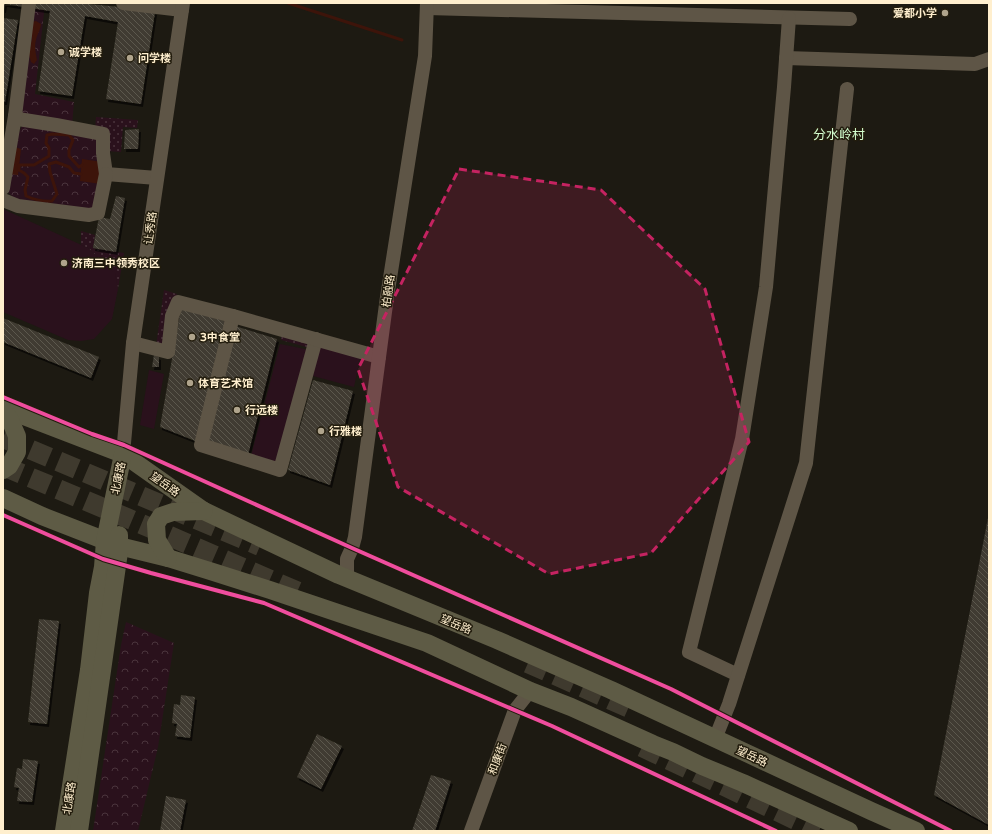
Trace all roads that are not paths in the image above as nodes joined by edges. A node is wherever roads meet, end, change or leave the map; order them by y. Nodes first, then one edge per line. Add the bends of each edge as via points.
1 (29, 3) edge
2 (123, 3) edge
3 (183, 6) edge
4 (427, 6) edge
5 (789, 18) junction
6 (850, 20) dead end
7 (786, 58) junction
8 (989, 59) edge
9 (847, 89) dead end
10 (14, 116) junction
11 (106, 174) junction
12 (157, 178) junction
13 (3, 188) edge
14 (3, 200) edge
15 (233, 316) junction
16 (316, 339) junction
17 (132, 343) junction
18 (379, 356) junction
19 (3, 409) edge
20 (123, 454) junction
21 (3, 470) edge
22 (3, 498) edge
23 (204, 511) junction
24 (112, 544) junction
25 (168, 558) junction
26 (348, 578) junction
27 (738, 675) junction
28 (530, 691) junction
29 (715, 739) junction
30 (897, 827) edge
31 (64, 831) edge
32 (79, 831) edge
33 (471, 831) edge
34 (849, 831) edge
35 (916, 831) edge

1 - 10 street
2 - 3 street
3 - 12 street, 让秀路
4 - 5 street
4 - 18 street, 柏融路 via 425,56
5 - 6 street
5 - 7 street
7 - 8 street via 975,64
7 - 27 street via 766,287 742,439 689,652
9 - 27 street via 806,463
10 - 11 street via 18,119 103,134
10 - 13 street
11 - 12 street
11 - 14 street via 98,213 89,215 18,206
12 - 17 street, 让秀路
15 - 16 street
15 - 16 street via 201,445 280,470
15 - 17 street via 178,302 172,316 168,352
16 - 18 street
17 - 20 street, 让秀路
18 - 26 street, 柏融路 via 355,537 347,559
19 - 20 main road, 望岳路
19 - 21 main road via 17,436 17,452 9,466
20 - 23 main road, 望岳路
20 - 24 main road, 北康路
22 - 24 main road
23 - 25 main road via 172,512 161,516 156,524 157,540
23 - 26 main road, 望岳路
24 - 25 main road
24 - 31 main road, 北康路 via 103,567 98,593
24 - 32 main road, 北康路 via 109,620
25 - 28 main road via 427,643
26 - 29 main road, 望岳路 via 611,690
27 - 29 street
28 - 33 street, 和康街 via 515,710
28 - 34 main road
29 - 30 main road, 望岳路 via 871,811
30 - 35 main road, 望岳路

